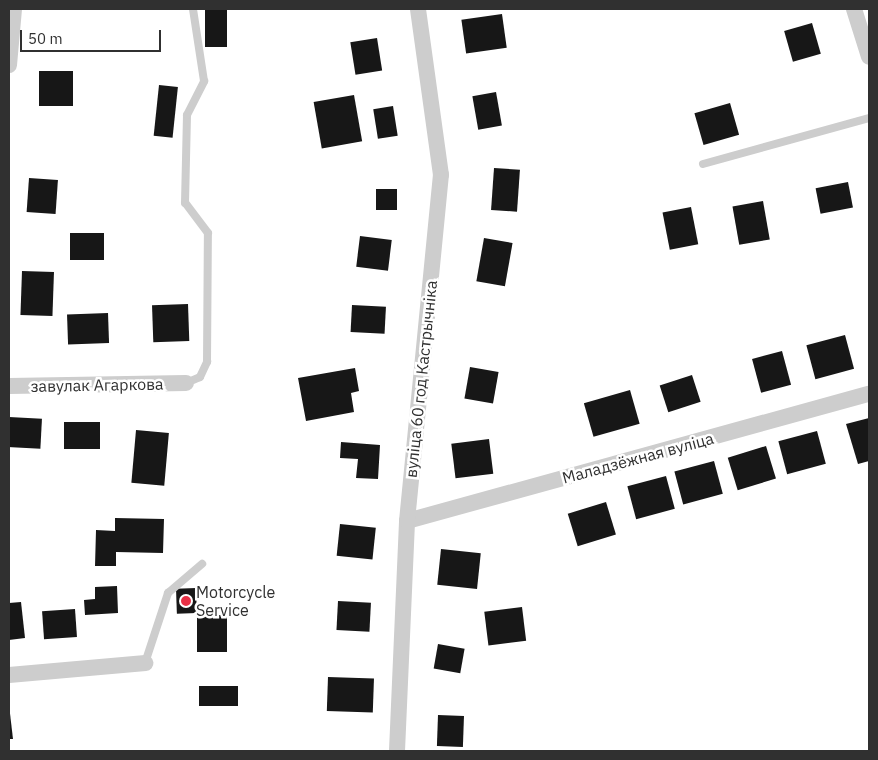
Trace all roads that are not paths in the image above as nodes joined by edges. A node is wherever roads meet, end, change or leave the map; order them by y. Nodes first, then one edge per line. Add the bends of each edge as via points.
1 (14, 9) edge
2 (193, 9) edge
3 (418, 9) edge
4 (854, 9) edge
5 (10, 31) edge
6 (869, 57) edge
7 (9, 65) edge
8 (869, 118) edge
9 (703, 164) dead end
10 (186, 383) joint
11 (9, 386) edge
12 (869, 394) edge
13 (407, 521) junction
14 (202, 564) dead end
15 (145, 664) joint
16 (9, 674) edge
17 (397, 751) edge

1 - 5 street
2 - 10 lane via 204,81 187,115 185,203 208,233 207,362 200,377
3 - 13 street, вуліца 60 год Кастрычніка via 441,175
4 - 6 street
5 - 7 street
8 - 9 lane
10 - 11 street, завулак Агаркова
12 - 13 street, Маладзёжная вуліца
13 - 17 street, вуліца 60 год Кастрычніка
14 - 15 lane via 168,593
15 - 16 street

